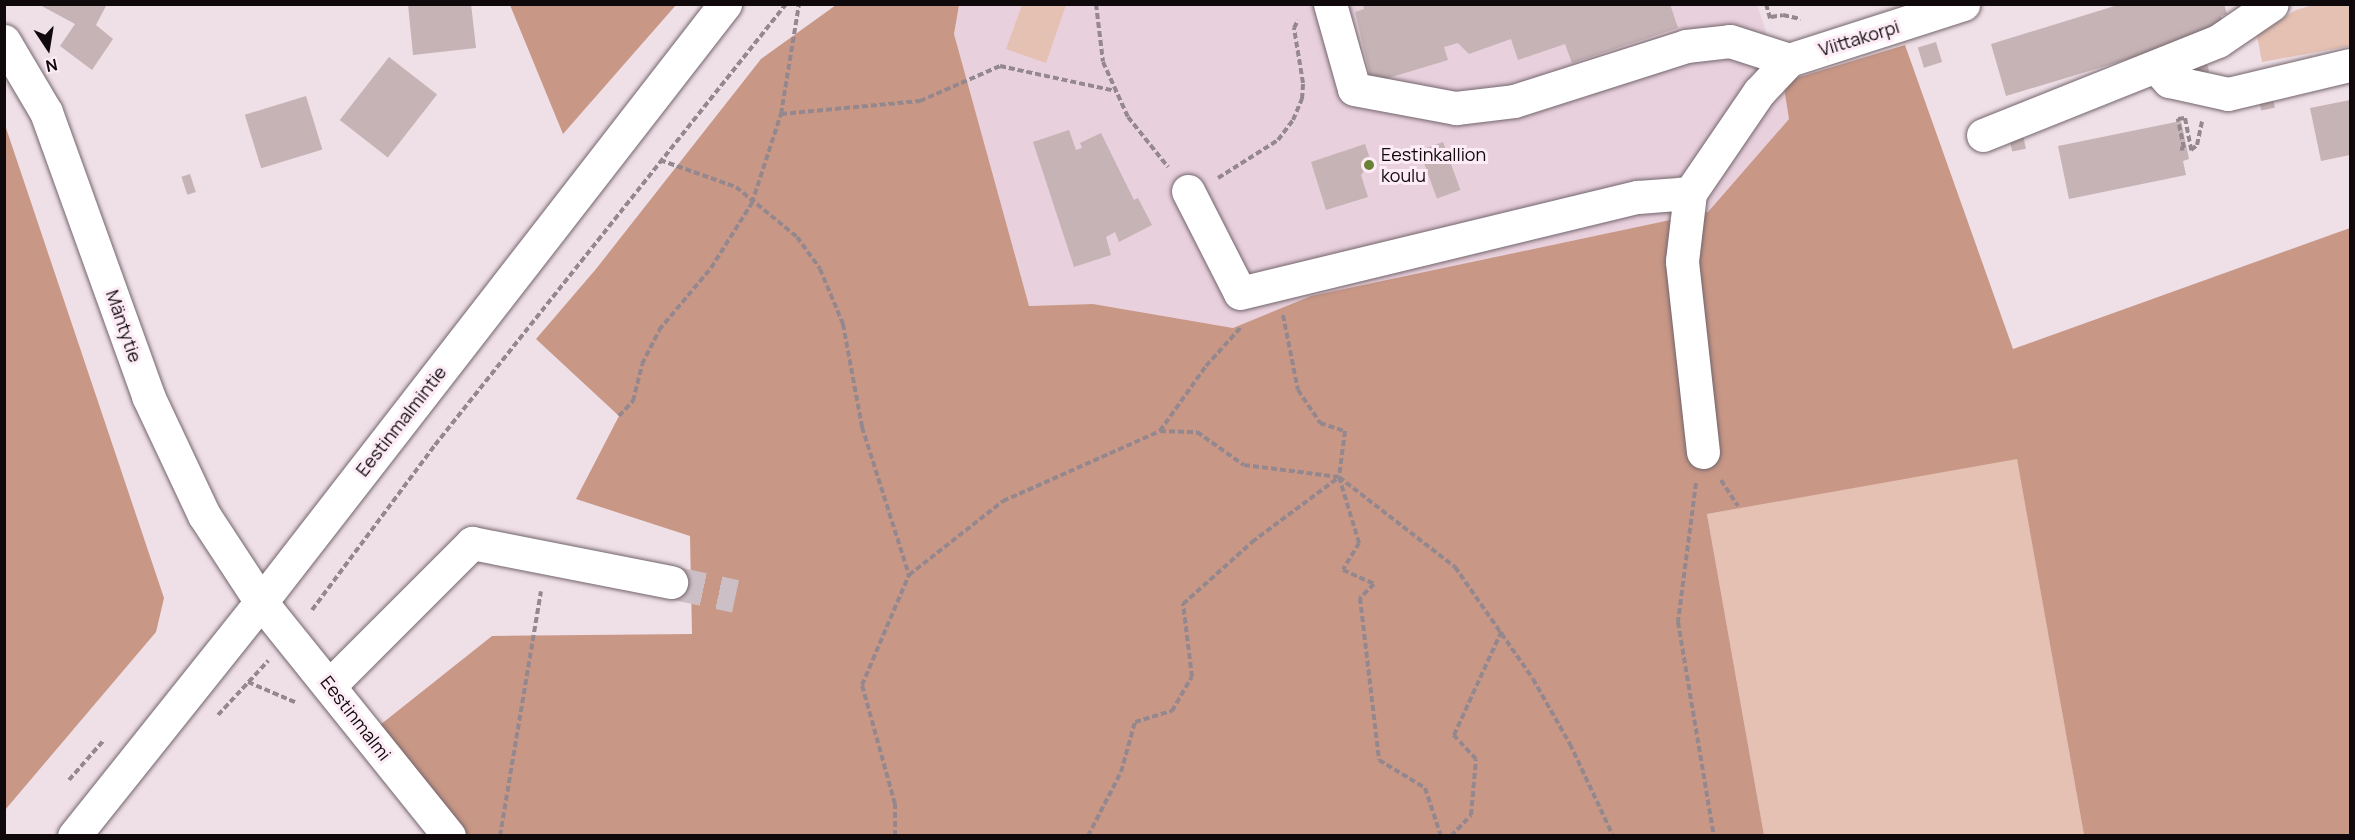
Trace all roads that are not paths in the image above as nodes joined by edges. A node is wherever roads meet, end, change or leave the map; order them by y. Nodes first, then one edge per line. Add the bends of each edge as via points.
1 (725, 4) edge
2 (1330, 4) edge
3 (1963, 4) edge
4 (2272, 4) edge
5 (1900, 15) edge
6 (4, 41) edge
7 (1789, 60) junction
8 (2350, 64) edge
9 (2157, 68) junction
10 (1983, 135) dead end
11 (1188, 191) road end
12 (1690, 193) junction
13 (1702, 452) road end
14 (671, 582) tunnel mouth
15 (261, 602) junction
16 (330, 685) junction
17 (74, 836) edge
18 (448, 836) edge

1 - 15 street, Eestinmalmintie
2 - 7 street via 1354,89 1456,108 1514,101 1686,46 1730,41
3 - 5 street, Viittakorpi
4 - 9 street via 2218,41
5 - 7 street, Viittakorpi
6 - 15 street, Mäntytie via 46,112 166,439 204,515
7 - 12 street via 1759,92
8 - 9 street via 2229,94 2210,93 2169,81
9 - 10 street
11 - 12 street via 1240,293 1638,197
12 - 13 street via 1682,261
14 - 16 street via 472,543
15 - 16 street, Eestinmalmi
15 - 17 street, Eestinmalmintie
16 - 18 street, Eestinmalmi

